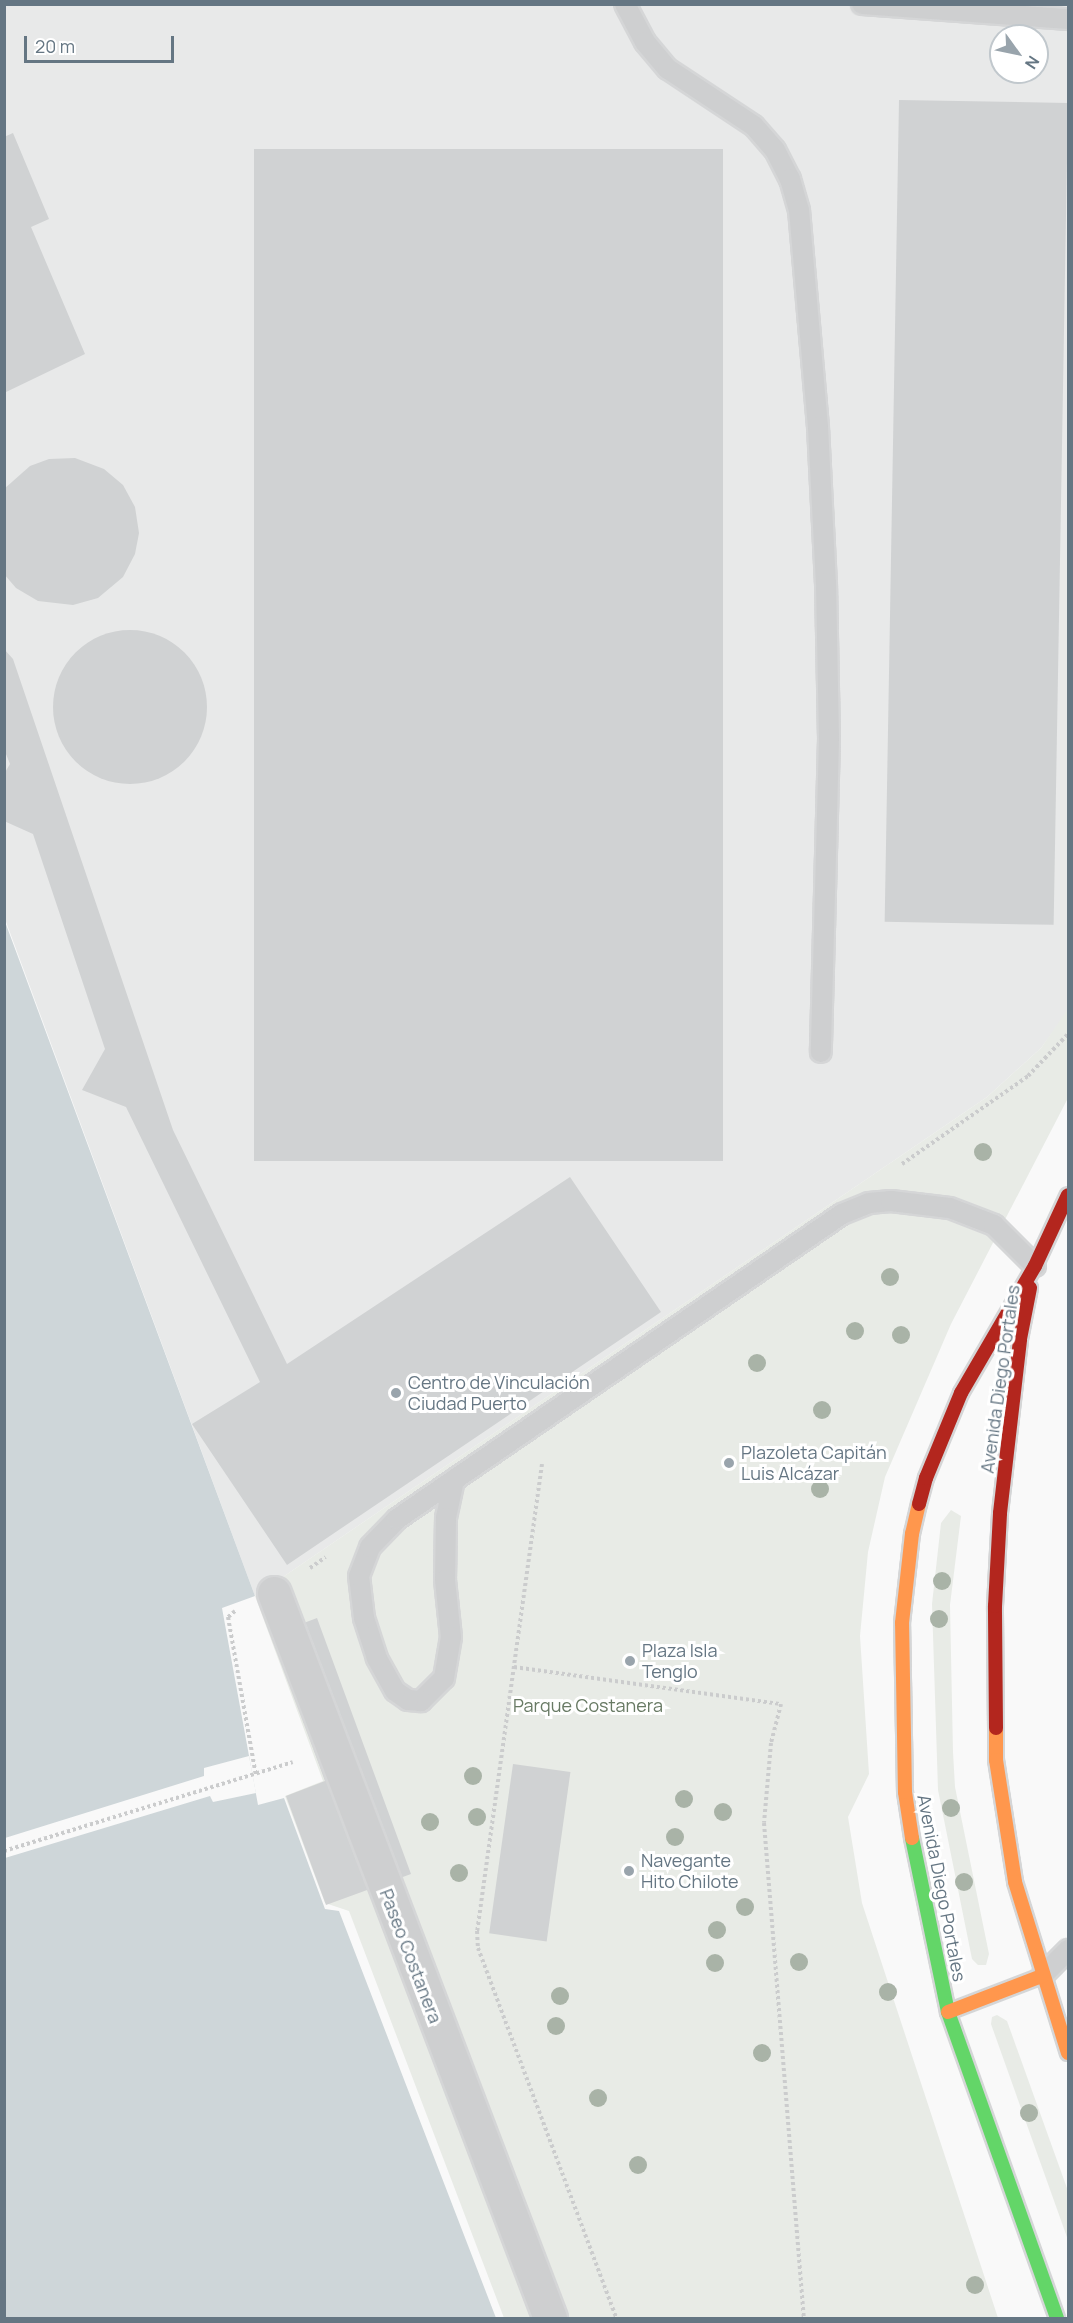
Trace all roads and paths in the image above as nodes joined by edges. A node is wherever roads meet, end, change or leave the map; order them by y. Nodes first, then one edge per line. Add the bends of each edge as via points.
1 (626, 4) edge
2 (862, 4) edge
3 (1068, 19) edge
4 (821, 1052) dead end
5 (1068, 1195) edge
6 (1035, 1266) junction
7 (549, 1414) junction
8 (454, 1480) junction
9 (274, 1593) dead end
10 (514, 1667) junction
11 (301, 1760) dead end
12 (4, 1851) edge
13 (1068, 1950) edge
14 (1042, 1976) junction
15 (948, 2012) junction
16 (1068, 2054) edge
17 (550, 2319) edge
18 (616, 2319) edge
19 (804, 2319) edge
20 (1057, 2319) edge

1 - 4 lane via 645,42 668,69 754,126 775,150 790,179 799,210 818,427 826,583 829,739
2 - 3 lane
5 - 6 main road
6 - 7 lane via 1006,1234 968,1213 912,1201 869,1203 842,1214
6 - 14 main road, Avenida Diego Portales via 1020,1339 1000,1512 994,1718 1000,1802 1015,1882
6 - 15 main road, Avenida Diego Portales via 961,1393 926,1478 912,1534 902,1623 905,1792 916,1864
7 - 8 lane
7 - 10 path
8 - 8 lane via 397,1519 370,1547 359,1576 364,1618 377,1658 395,1691 408,1700 421,1701 444,1678 451,1637 445,1580 446,1518
9 - 17 street, Paseo Costanera
10 - 18 path via 477,1931 478,1948
10 - 19 path via 781,1704 771,1743 764,1823
11 - 12 path
13 - 14 lane
14 - 15 main road
14 - 16 main road, Avenida Diego Portales
15 - 20 main road, Avenida Diego Portales

